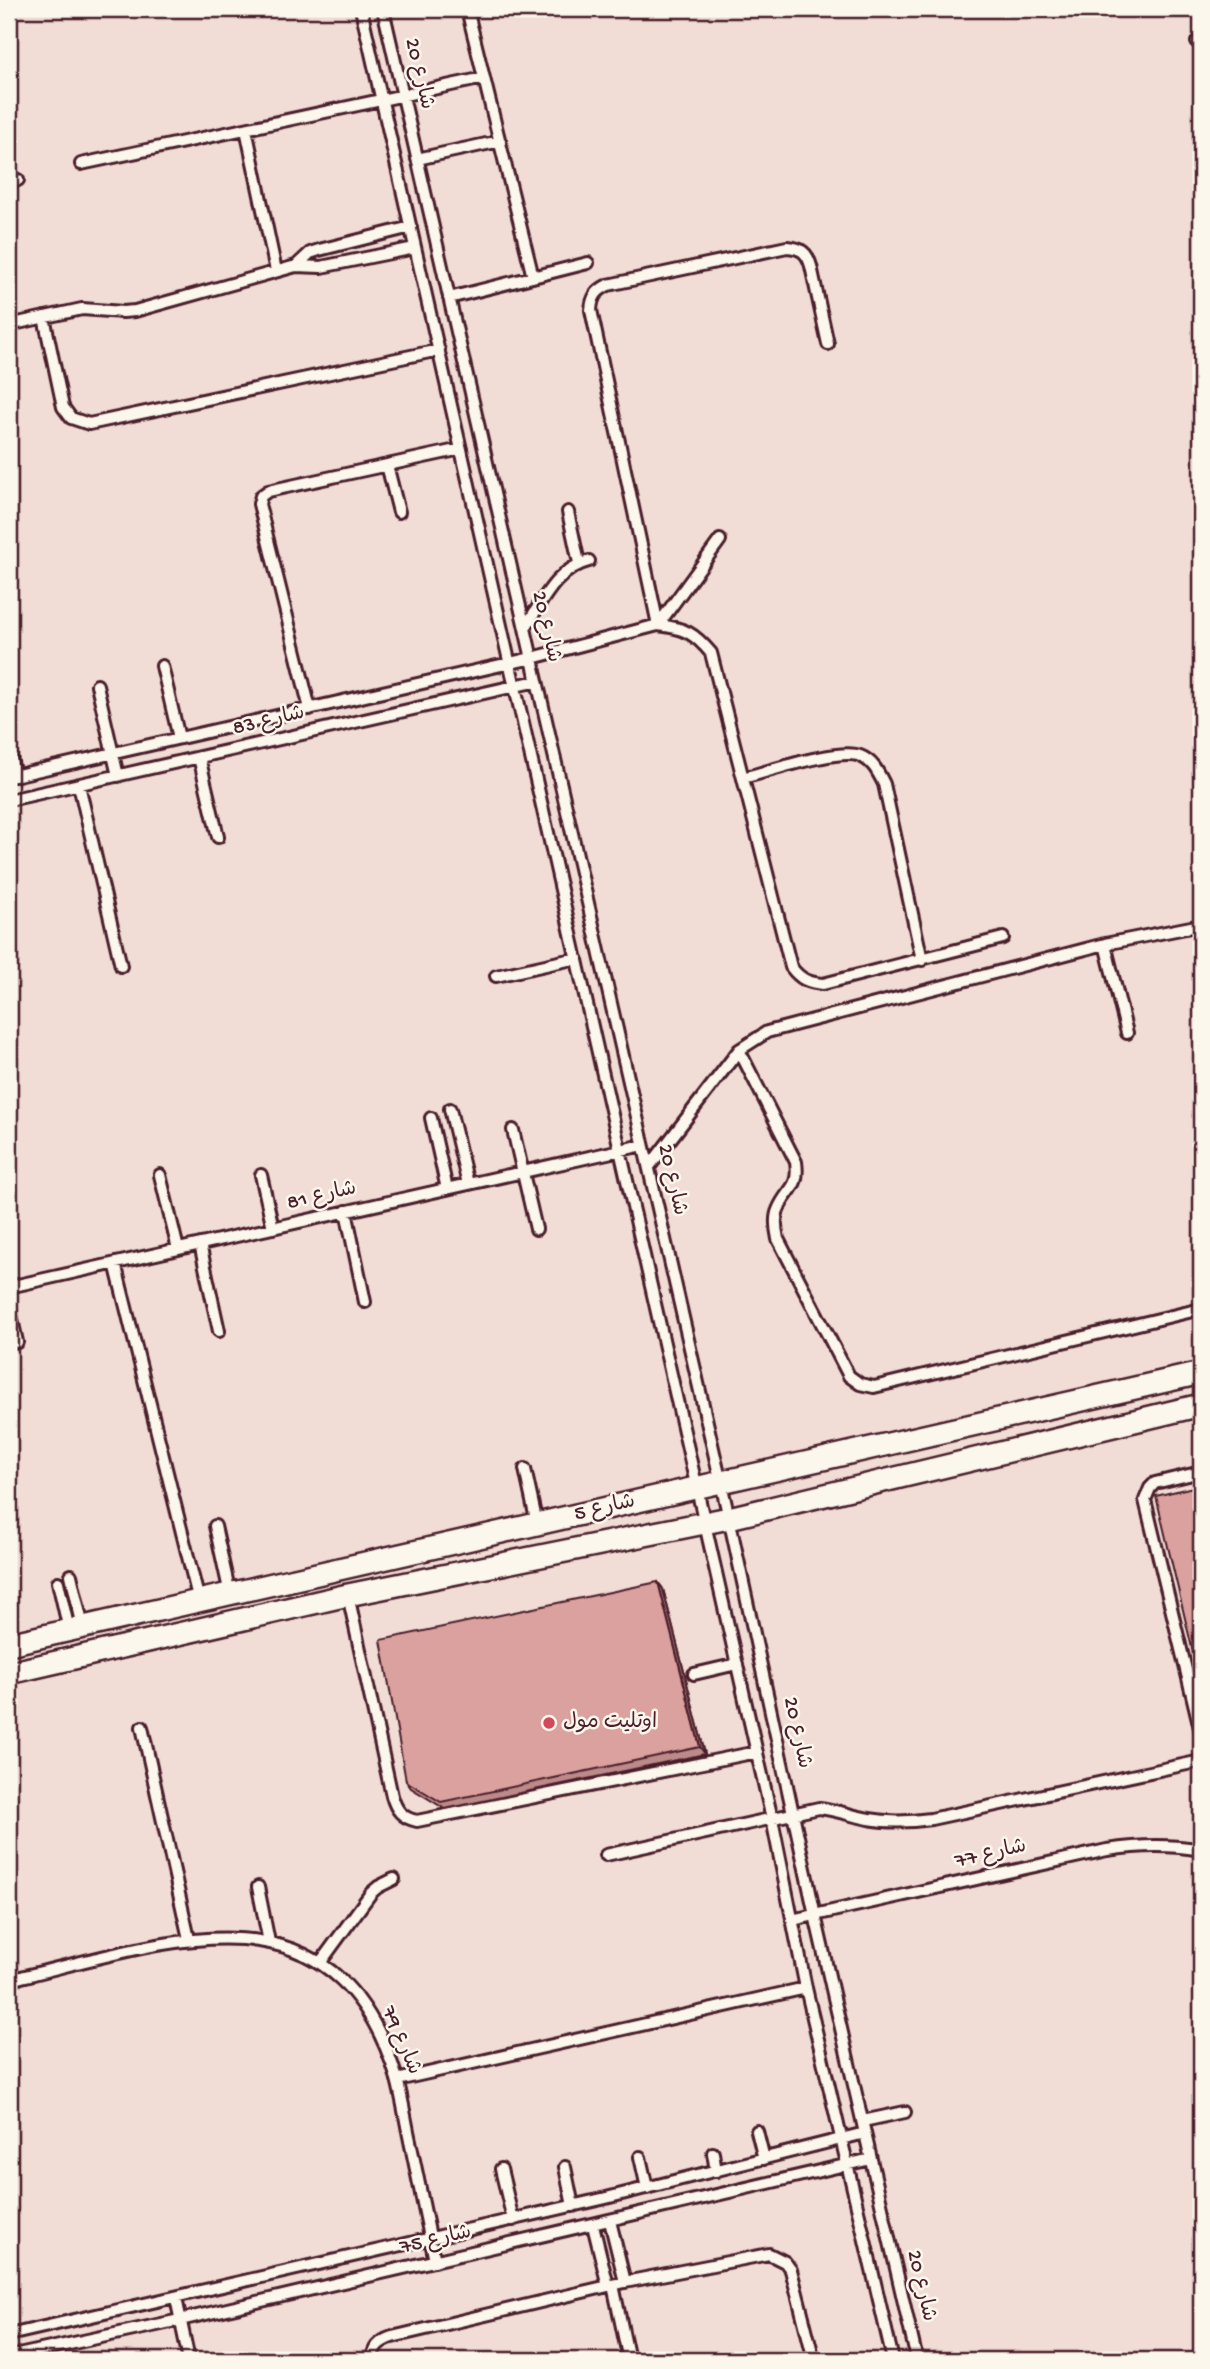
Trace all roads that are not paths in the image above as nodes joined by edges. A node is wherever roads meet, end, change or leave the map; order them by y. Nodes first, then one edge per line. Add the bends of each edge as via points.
1 (361, 9) edge
2 (383, 9) edge
3 (467, 9) edge
4 (484, 78) junction
5 (403, 96) junction
6 (382, 101) junction
7 (246, 129) junction
8 (500, 141) junction
9 (417, 159) junction
10 (81, 164) dead end
11 (411, 227) junction
12 (415, 248) junction
13 (588, 263) dead end
14 (296, 266) junction
15 (276, 271) junction
16 (533, 277) junction
17 (449, 298) junction
18 (44, 317) junction
19 (9, 325) edge
20 (828, 344) dead end
21 (439, 350) junction
22 (461, 449) junction
23 (387, 465) junction
24 (399, 512) dead end
25 (568, 512) dead end
26 (499, 516) junction
27 (478, 522) junction
28 (720, 540) dead end
29 (658, 625) junction
30 (525, 628) junction
31 (532, 658) junction
32 (510, 664) junction
33 (162, 666) dead end
34 (537, 681) junction
35 (97, 685) dead end
36 (515, 686) junction
37 (310, 709) junction
38 (179, 738) junction
39 (9, 749) edge
40 (113, 753) junction
41 (199, 757) junction
42 (12, 776) edge
43 (118, 776) junction
44 (743, 778) junction
45 (79, 785) junction
46 (9, 800) edge
47 (218, 837) dead end
48 (1201, 925) edge
49 (1003, 939) dead end
50 (1105, 944) junction
51 (577, 958) junction
52 (922, 960) junction
53 (121, 967) dead end
54 (496, 975) dead end
55 (1127, 1033) dead end
56 (739, 1050) junction
57 (450, 1109) dead end
58 (431, 1118) dead end
59 (513, 1130) dead end
60 (643, 1145) junction
61 (620, 1150) junction
62 (649, 1167) junction
63 (522, 1172) junction
64 (160, 1175) dead end
65 (261, 1175) dead end
66 (468, 1184) junction
67 (447, 1189) junction
68 (346, 1211) junction
69 (273, 1228) junction
70 (536, 1229) dead end
71 (200, 1244) junction
72 (178, 1249) junction
73 (115, 1263) junction
74 (9, 1287) edge
75 (365, 1302) dead end
76 (9, 1305) edge
77 (1201, 1309) edge
78 (219, 1331) dead end
79 (17, 1342) dead end
80 (1201, 1373) edge
81 (1201, 1405) edge
82 (525, 1469) dead end
83 (1201, 1472) edge
84 (721, 1482) junction
85 (697, 1488) junction
86 (729, 1518) junction
87 (705, 1523) junction
88 (537, 1524) junction
89 (215, 1526) dead end
90 (71, 1575) dead end
91 (58, 1582) dead end
92 (230, 1594) junction
93 (348, 1595) junction
94 (199, 1601) junction
95 (76, 1629) junction
96 (9, 1644) edge
97 (737, 1664) junction
98 (9, 1672) edge
99 (694, 1674) dead end
100 (142, 1727) dead end
101 (1201, 1732) edge
102 (757, 1752) junction
103 (1201, 1761) edge
104 (794, 1814) junction
105 (772, 1819) junction
106 (1201, 1850) edge
107 (606, 1855) dead end
108 (394, 1879) dead end
109 (258, 1887) dead end
110 (816, 1915) junction
111 (792, 1920) junction
112 (189, 1939) junction
113 (269, 1942) junction
114 (320, 1963) junction
115 (9, 1980) edge
116 (806, 1988) junction
117 (397, 2080) junction
118 (905, 2112) dead end
119 (863, 2121) junction
120 (757, 2131) dead end
121 (865, 2133) junction
122 (841, 2140) junction
123 (713, 2153) dead end
124 (640, 2157) dead end
125 (764, 2159) junction
126 (871, 2159) junction
127 (847, 2165) junction
128 (565, 2167) dead end
129 (501, 2169) dead end
130 (716, 2171) junction
131 (647, 2188) junction
132 (573, 2206) junction
133 (513, 2220) junction
134 (610, 2221) junction
135 (593, 2225) junction
136 (431, 2239) junction
137 (435, 2261) junction
138 (302, 2268) junction
139 (625, 2282) junction
140 (610, 2285) junction
141 (307, 2291) junction
142 (176, 2298) junction
143 (180, 2320) junction
144 (9, 2335) edge
145 (9, 2357) edge
146 (189, 2360) edge
147 (373, 2360) edge
148 (629, 2360) edge
149 (814, 2360) edge
150 (893, 2360) edge
151 (917, 2360) edge

1 - 6 lane, شارع 20
2 - 5 lane, شارع 20
3 - 4 lane
4 - 5 lane
4 - 8 lane
5 - 6 lane
5 - 9 lane, شارع 20
6 - 7 lane
6 - 11 lane, شارع 20
7 - 10 lane
7 - 15 lane
8 - 9 lane
8 - 16 lane
9 - 17 lane, شارع 20
11 - 12 lane, شارع 20
11 - 14 lane via 310,253
12 - 14 lane via 321,267
12 - 21 lane, شارع 20
13 - 16 lane
14 - 15 lane
15 - 18 lane via 135,311 82,309
16 - 17 lane
17 - 26 lane, شارع 20
18 - 19 lane
18 - 21 lane via 63,407 71,418 89,424
20 - 29 lane via 811,266 798,248 608,285 592,299
21 - 22 lane, شارع 20
22 - 23 lane
22 - 27 lane, شارع 20
23 - 24 lane
23 - 37 lane via 261,496 259,504
25 - 30 lane via 584,562 560,575
26 - 27 lane
26 - 30 lane, شارع 20
27 - 32 lane, شارع 20
28 - 29 lane
29 - 31 lane, شارع 83
29 - 44 lane via 679,627 698,637 711,653
30 - 31 lane, شارع 20
31 - 32 lane, شارع 83
31 - 34 lane, شارع 20
32 - 36 lane, شارع 20
32 - 37 lane, شارع 83
33 - 38 lane
34 - 36 lane, شارع 83
34 - 60 lane, شارع 20
35 - 40 lane
36 - 41 lane, شارع 83
36 - 51 lane, شارع 20
37 - 38 lane, شارع 83
38 - 40 lane, شارع 83
39 - 42 lane
40 - 42 lane, شارع 83
40 - 43 lane
41 - 43 lane, شارع 83
41 - 47 lane
43 - 45 lane, شارع 83
44 - 52 lane via 791,967 799,977 823,984
44 - 52 lane via 839,754 859,755 876,766 884,784
45 - 46 lane, شارع 83
45 - 53 lane
48 - 50 lane
49 - 52 lane
50 - 55 lane
50 - 56 lane via 766,1032
51 - 54 lane
51 - 61 lane, شارع 20
56 - 62 lane
56 - 77 lane via 796,1162 794,1188 778,1210 778,1239 849,1376 860,1384 874,1387
57 - 66 lane
58 - 67 lane
59 - 63 lane
60 - 61 lane, شارع 81
60 - 62 lane, شارع 20
61 - 63 lane, شارع 81
61 - 85 lane, شارع 20
62 - 84 lane, شارع 20
63 - 66 lane, شارع 81
63 - 70 lane
64 - 72 lane
65 - 69 lane
66 - 67 lane, شارع 81
67 - 68 lane, شارع 81
68 - 69 lane, شارع 81
68 - 75 lane
69 - 71 lane, شارع 81
71 - 72 lane, شارع 81
71 - 78 lane
72 - 73 lane, شارع 81
73 - 74 lane, شارع 81
73 - 94 lane
76 - 79 lane
80 - 84 street, شارع 5
81 - 86 street, شارع 5
82 - 88 lane
83 - 101 lane via 1155,1483 1145,1500
84 - 85 street, شارع 5
84 - 86 lane, شارع 20
85 - 87 lane, شارع 20
85 - 88 street, شارع 5
86 - 87 street, شارع 5
86 - 104 lane, شارع 20
87 - 93 street, شارع 5
87 - 97 lane, شارع 20
88 - 92 street, شارع 5
89 - 92 lane
90 - 95 lane
91 - 95 lane
92 - 94 street, شارع 5
93 - 98 street, شارع 5
93 - 102 lane via 392,1796 398,1811 410,1819
94 - 95 street, شارع 5
95 - 96 street, شارع 5
97 - 99 lane
97 - 102 lane, شارع 20
100 - 112 lane
102 - 105 lane, شارع 20
103 - 104 lane via 909,1822 864,1819 819,1808
104 - 105 lane
104 - 110 lane, شارع 20
105 - 107 lane
105 - 111 lane, شارع 20
106 - 110 lane, شارع 77 via 1172,1845 1107,1850
108 - 114 lane via 372,1893
109 - 113 lane
110 - 111 lane, شارع 77
110 - 119 lane, شارع 20
111 - 116 lane, شارع 20
112 - 113 lane, شارع 79
112 - 115 lane, شارع 79
113 - 114 lane, شارع 79
114 - 117 lane, شارع 79 via 349,1987 365,2008
116 - 117 lane
116 - 122 lane, شارع 20
117 - 136 lane, شارع 79
118 - 119 lane
119 - 121 lane, شارع 20
120 - 125 lane
121 - 122 lane, شارع 75
121 - 126 lane, شارع 20
122 - 125 lane, شارع 75
122 - 127 lane, شارع 20
123 - 130 lane
124 - 131 lane
125 - 130 lane, شارع 75
126 - 127 lane, شارع 75
126 - 151 lane, شارع 20
127 - 134 lane, شارع 75
127 - 150 lane, شارع 20
128 - 132 lane
129 - 133 lane
130 - 131 lane, شارع 75
131 - 132 lane, شارع 75
132 - 133 lane, شارع 75
133 - 136 lane, شارع 75
134 - 135 lane, شارع 75
134 - 139 lane
135 - 137 lane, شارع 75
135 - 140 lane
136 - 137 lane, شارع 79
136 - 138 lane, شارع 75
137 - 141 lane, شارع 75
138 - 141 lane
138 - 142 lane, شارع 75
139 - 140 lane
139 - 149 lane via 759,2254 778,2257 791,2270
140 - 147 lane via 386,2339 374,2349
140 - 148 lane
141 - 143 lane, شارع 75
142 - 143 lane
142 - 144 lane, شارع 75
143 - 145 lane, شارع 75
143 - 146 lane

